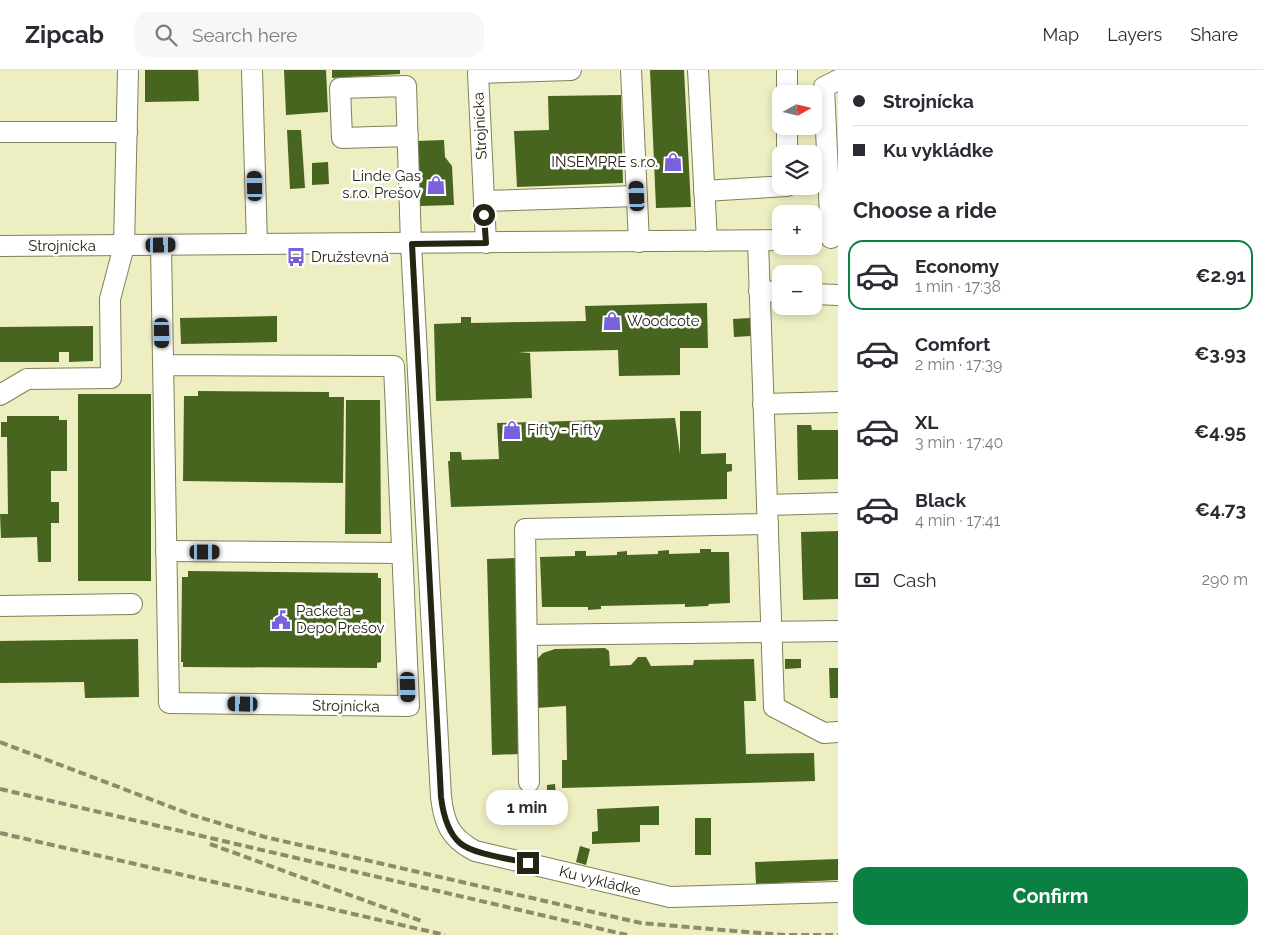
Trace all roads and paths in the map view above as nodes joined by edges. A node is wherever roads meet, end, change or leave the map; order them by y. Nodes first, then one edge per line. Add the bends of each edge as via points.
1 (128, 70) edge
2 (252, 70) edge
3 (538, 70) edge
4 (571, 70) edge
5 (631, 70) edge
6 (698, 70) edge
7 (787, 70) edge
8 (485, 71) edge
9 (514, 71) edge
10 (838, 80) edge
11 (787, 85) edge
12 (0, 132) edge
13 (127, 132) junction
14 (408, 136) dead end
15 (772, 187) edge
16 (704, 191) junction
17 (637, 196) junction
18 (484, 201) junction
19 (828, 238) edge
20 (772, 240) edge
21 (707, 241) junction
22 (758, 241) junction
23 (639, 242) junction
24 (486, 243) junction
25 (257, 244) junction
26 (412, 244) junction
27 (161, 245) junction
28 (0, 246) edge
29 (124, 246) junction
30 (759, 290) junction
31 (772, 291) edge
32 (822, 294) edge
33 (838, 295) edge
34 (163, 365) junction
35 (0, 395) edge
36 (838, 402) edge
37 (764, 404) junction
38 (838, 503) edge
39 (768, 514) junction
40 (166, 551) junction
41 (402, 553) junction
42 (132, 604) dead end
43 (0, 606) edge
44 (838, 631) edge
45 (772, 633) junction
46 (527, 636) junction
47 (838, 732) edge
48 (529, 782) dead end
49 (838, 892) edge

1 - 13 street
2 - 25 street
3 - 4 street, Strojnícka
3 - 9 street, Strojnícka
5 - 17 street
6 - 16 street
7 - 11 street
8 - 9 street, Strojnícka
8 - 18 street, Strojnícka via 478,72
10 - 19 street via 824,87
12 - 13 street
13 - 29 street
14 - 26 street, Ku vykládke
15 - 16 street
16 - 21 street
17 - 18 street
17 - 23 street
18 - 24 street, Strojnícka
20 - 22 street, Strojnícka
21 - 22 street, Strojnícka
21 - 23 street, Strojnícka
22 - 30 street
23 - 24 street, Strojnícka
24 - 26 street, Strojnícka
25 - 26 street, Strojnícka
25 - 27 street, Strojnícka
26 - 49 street, Ku vykládke via 441,797 443,815 450,829 461,844 475,850 670,897
27 - 29 street, Strojnícka
27 - 34 street, Strojnícka
28 - 29 street, Strojnícka
29 - 35 street via 110,299 111,378 27,379
30 - 31 street
30 - 37 street
32 - 33 street
34 - 40 street, Strojnícka
34 - 41 street, Strojnícka via 394,366
36 - 37 street
37 - 39 street
38 - 39 street
39 - 45 street
39 - 46 street via 525,530
40 - 41 street
40 - 41 street, Strojnícka via 169,703 409,706
42 - 43 street
44 - 45 street
45 - 46 street
45 - 47 street via 774,707 824,733
46 - 48 street

